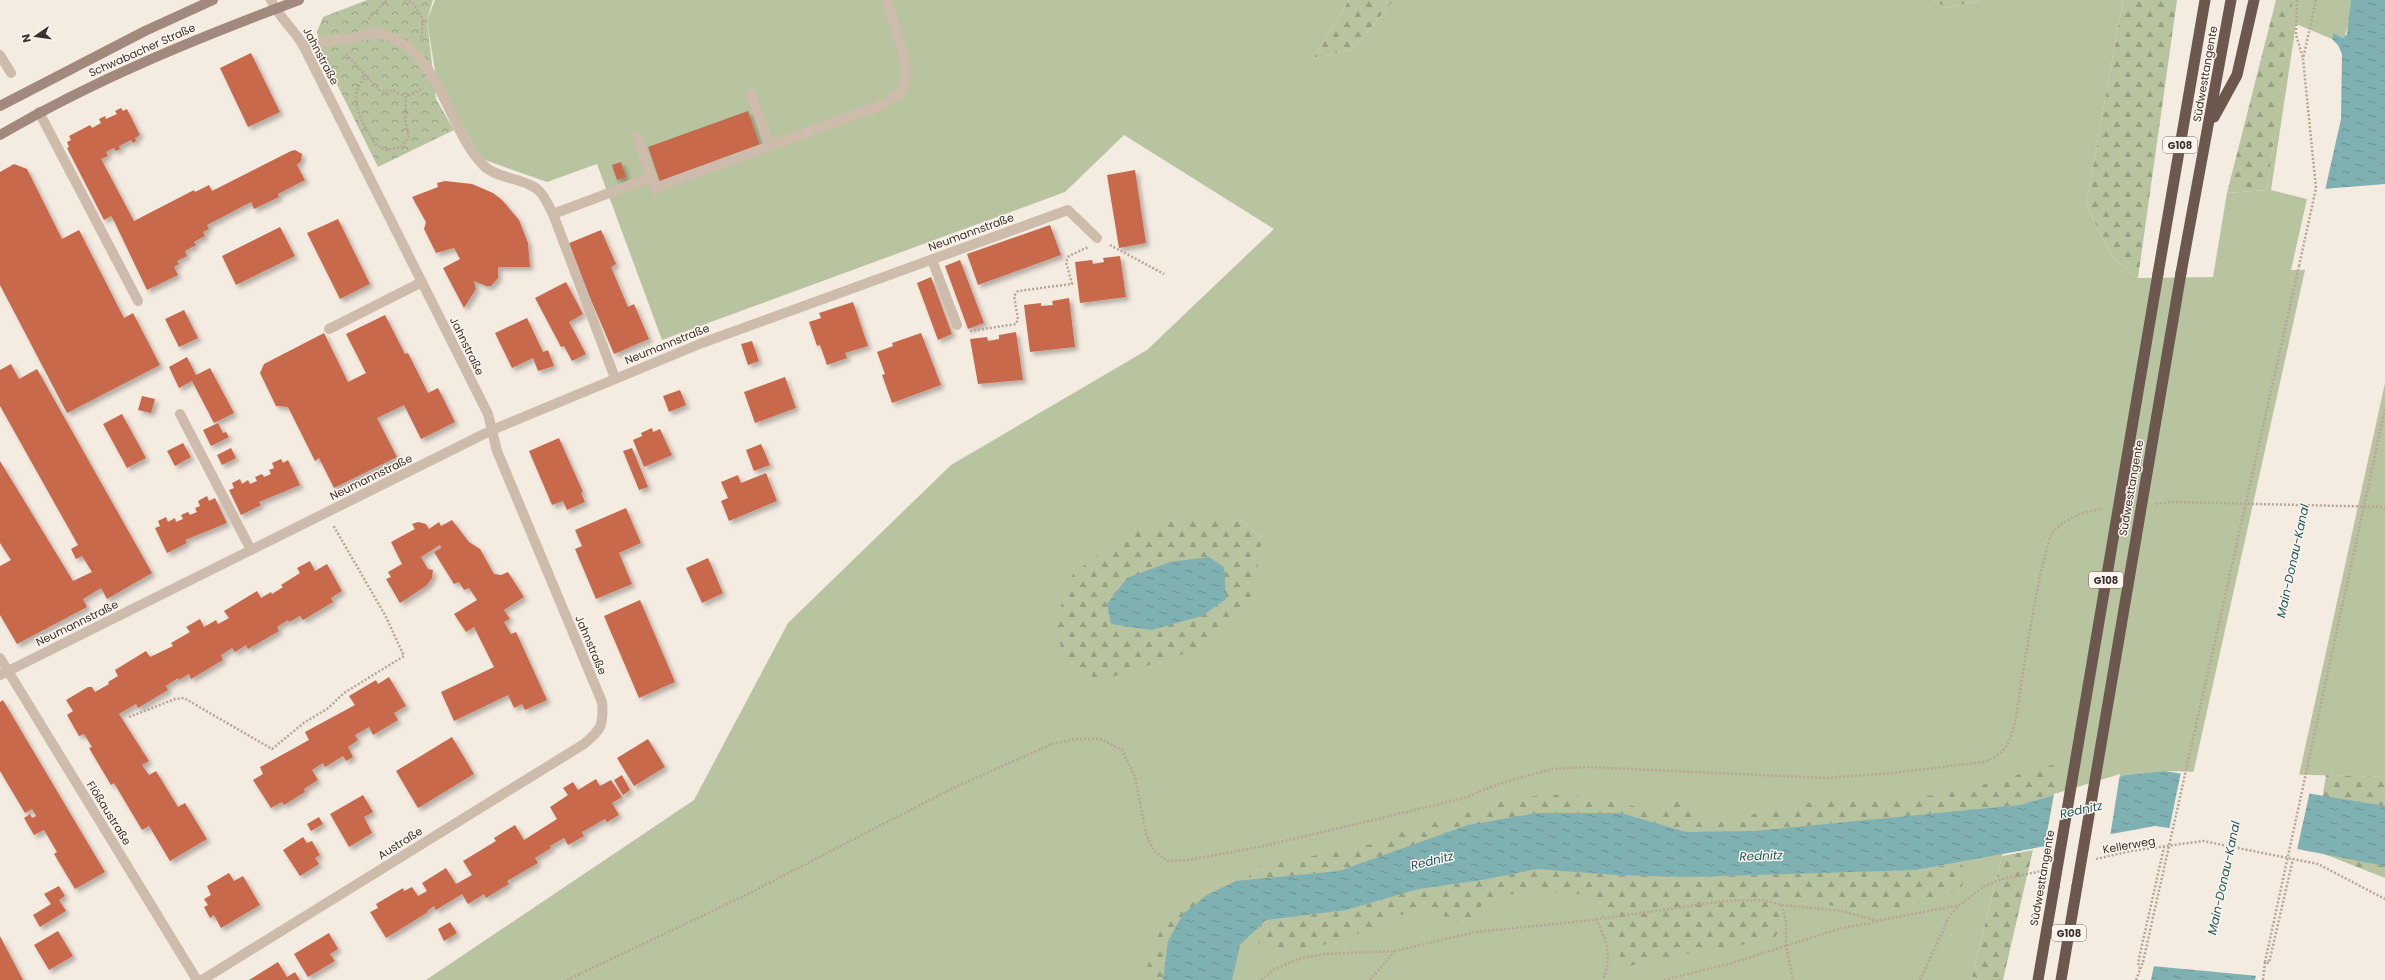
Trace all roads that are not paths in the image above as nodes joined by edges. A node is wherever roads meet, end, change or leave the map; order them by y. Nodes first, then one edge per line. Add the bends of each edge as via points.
1 (213, 0) edge
2 (299, 0) edge
3 (887, 0) edge
4 (2204, 0) edge
5 (2231, 0) edge
6 (2254, 0) edge
7 (273, 4) edge
8 (304, 47) junction
9 (0, 55) edge
10 (11, 73) dead end
11 (751, 94) dead end
12 (0, 106) edge
13 (39, 112) junction
14 (2209, 126) junction
15 (0, 135) edge
16 (637, 137) dead end
17 (770, 146) junction
18 (652, 177) junction
19 (553, 214) junction
20 (1097, 238) road end
21 (932, 260) junction
22 (422, 282) junction
23 (138, 301) dead end
24 (957, 325) road end
25 (329, 329) dead end
26 (615, 378) junction
27 (180, 414) dead end
28 (492, 430) junction
29 (251, 550) junction
30 (0, 658) edge
31 (4, 673) edge
32 (604, 720) joint
33 (197, 980) edge
34 (202, 980) edge
35 (2038, 980) edge
36 (2061, 980) edge

1 - 12 main road, Schwabacher Straße via 145,31
2 - 7 main road, Schwabacher Straße
3 - 17 street via 907,73 901,92 884,104
4 - 35 highway, Südwesttangente / G108, bridge
5 - 14 highway, Südwesttangente / G108
6 - 14 highway via 2236,75
7 - 8 street, Jahnstraße
7 - 13 main road, Schwabacher Straße via 99,81
8 - 19 street via 325,41 381,34 401,43 415,53 474,154 485,167 499,175 533,186 541,192
8 - 22 street, Jahnstraße
9 - 10 street
11 - 17 street
13 - 15 main road, Schwabacher Straße
13 - 23 street
14 - 36 highway, Südwesttangente / G108, bridge via 2181,274
16 - 18 street
17 - 18 street via 655,188
18 - 19 street
19 - 26 street
20 - 21 street, Neumannstraße via 1068,210
21 - 24 street
21 - 26 street, Neumannstraße via 702,343
22 - 25 street
22 - 28 street, Jahnstraße via 488,414
26 - 28 street, Neumannstraße
27 - 29 street
28 - 29 street, Neumannstraße
28 - 32 street, Jahnstraße via 497,450 602,702
29 - 31 street, Neumannstraße
30 - 31 street, Flößaustraße
31 - 33 street, Flößaustraße
32 - 34 street, Austraße via 597,734 584,744

